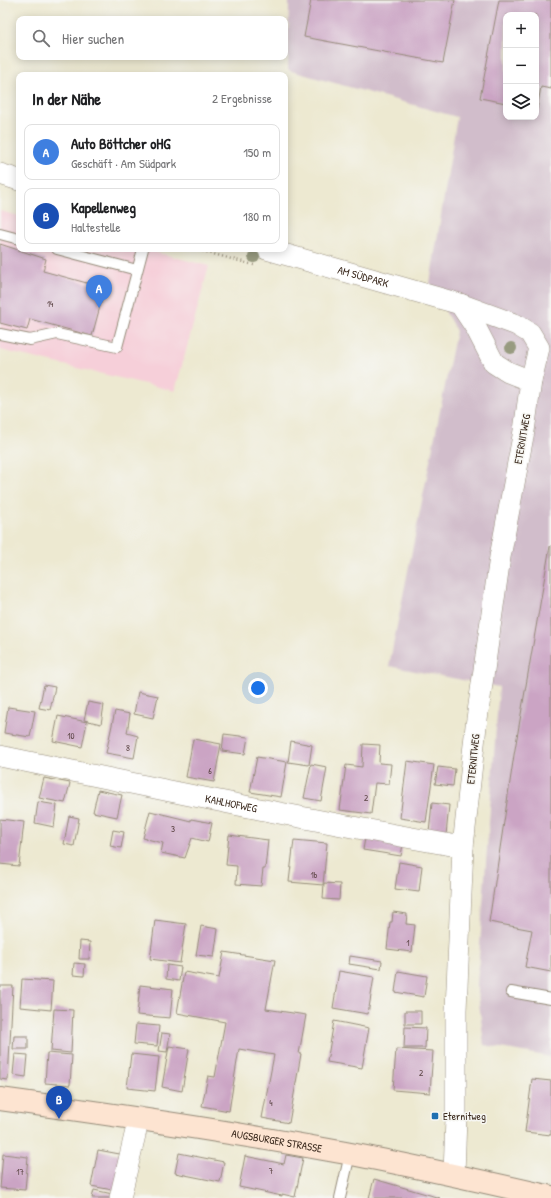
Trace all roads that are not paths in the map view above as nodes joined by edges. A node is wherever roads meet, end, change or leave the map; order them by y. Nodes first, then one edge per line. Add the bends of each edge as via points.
1 (0, 174) edge
2 (16, 179) edge
3 (0, 234) edge
4 (16, 238) edge
5 (68, 252) edge
6 (142, 252) edge
7 (263, 258) edge
8 (137, 270) junction
9 (460, 304) junction
10 (0, 334) edge
11 (539, 348) joint
12 (531, 381) junction
13 (0, 756) edge
14 (463, 846) junction
15 (511, 992) dead end
16 (551, 999) edge
17 (0, 1099) edge
18 (139, 1118) junction
19 (350, 1154) junction
20 (454, 1174) junction
21 (540, 1196) edge
22 (120, 1198) edge
23 (340, 1198) edge

1 - 2 street
3 - 4 lane
5 - 8 lane
6 - 8 lane
7 - 9 street, AM SÜDPARK
8 - 10 lane via 118,347 57,334 30,340
9 - 11 street, AM SÜDPARK via 517,325 530,333
9 - 12 street via 494,363
11 - 12 street, ETERNITWEG
12 - 14 street, ETERNITWEG via 500,557 476,726
13 - 14 street, KAHLHOFWEG via 230,804
14 - 20 street, ETERNITWEG via 456,1010
15 - 16 lane
17 - 18 main road, AUGSBURGER STRASSE
18 - 19 main road, AUGSBURGER STRASSE
18 - 22 street
19 - 20 main road, AUGSBURGER STRASSE
19 - 23 lane
20 - 21 main road, AUGSBURGER STRASSE

